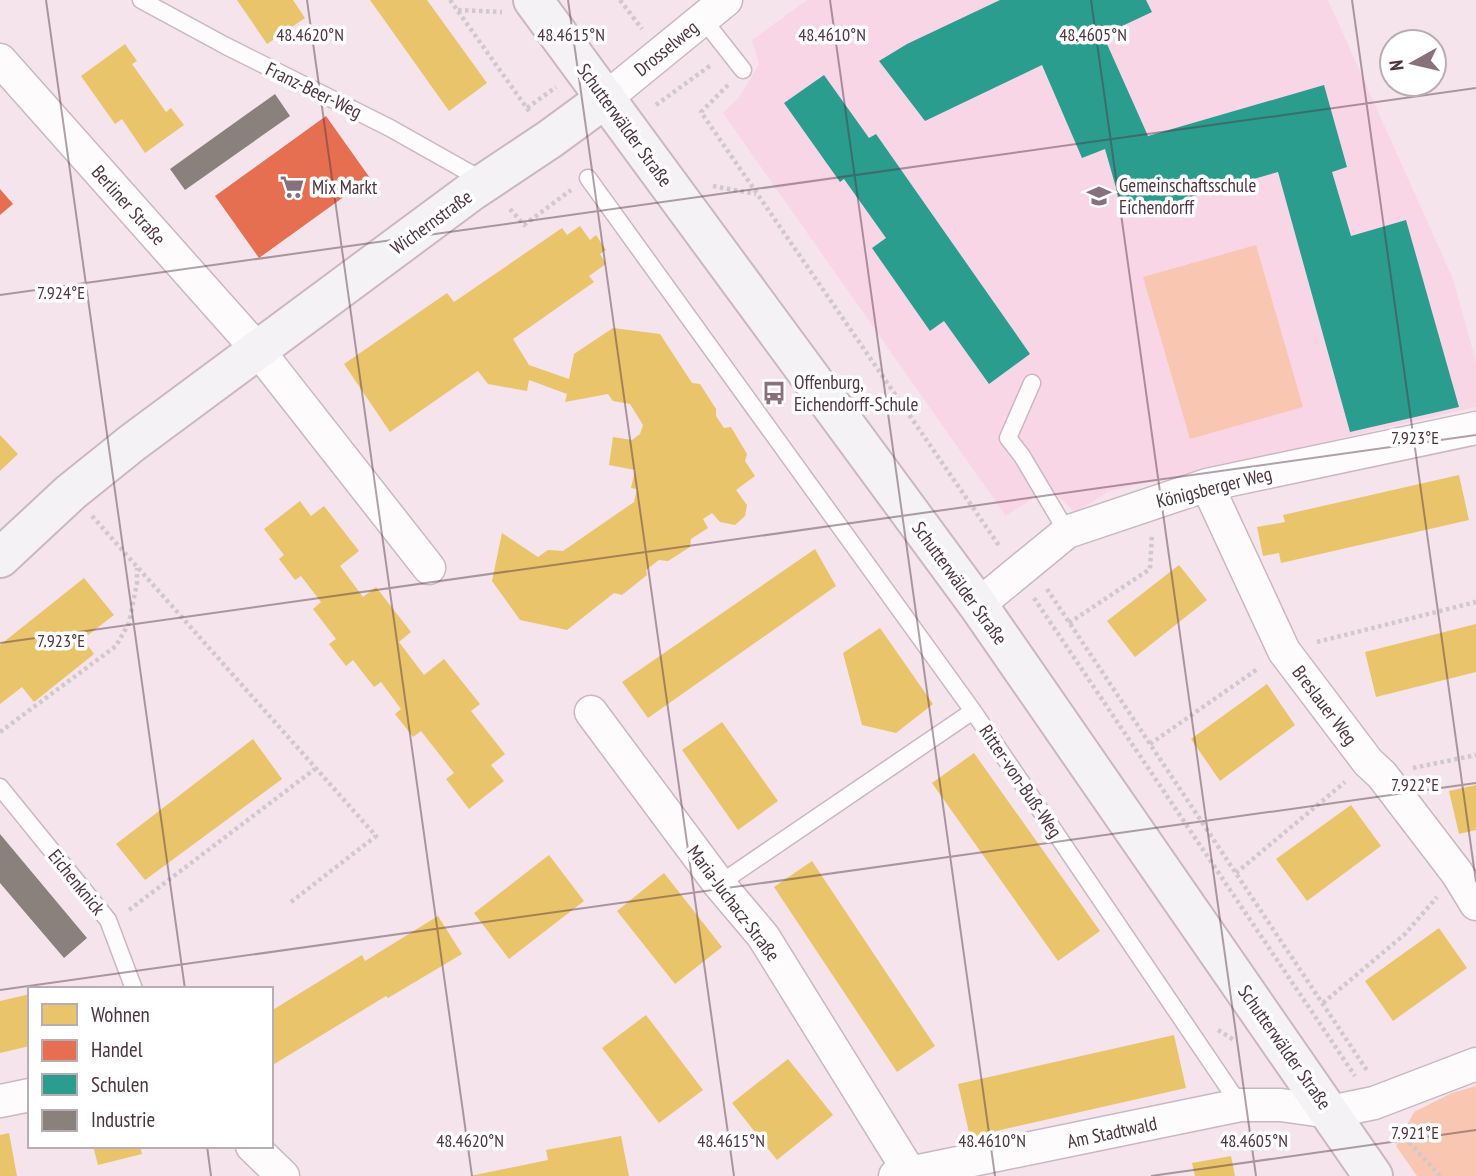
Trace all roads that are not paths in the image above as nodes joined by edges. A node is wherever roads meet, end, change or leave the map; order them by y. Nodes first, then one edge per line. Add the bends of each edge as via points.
1 (141, 0) edge
2 (533, 0) edge
3 (714, 9) edge
4 (0, 60) edge
5 (743, 70) road end
6 (606, 97) junction
7 (588, 178) road end
8 (498, 196) junction
9 (257, 349) junction
10 (1032, 383) dead end
11 (1476, 428) edge
12 (1207, 485) junction
13 (1067, 532) junction
14 (0, 558) edge
15 (429, 568) dead end
16 (978, 605) junction
17 (973, 711) junction
18 (591, 712) dead end
19 (0, 787) edge
20 (719, 884) junction
21 (1476, 904) edge
22 (133, 987) edge
23 (1476, 1064) edge
24 (28, 1095) edge
25 (0, 1101) edge
26 (1240, 1105) junction
27 (1330, 1112) junction
28 (254, 1148) edge
29 (999, 1166) edge
30 (903, 1174) edge
31 (283, 1176) edge
32 (1373, 1176) edge

1 - 8 lane, Franz-Beer-Weg via 390,128
2 - 6 main road, Schutterwälder Straße
3 - 5 lane via 728,52
3 - 6 street, Drosselweg
4 - 9 street, Berliner Straße
6 - 8 main road, Wichernstraße via 550,139
6 - 16 main road, Schutterwälder Straße
7 - 17 lane
8 - 9 main road, Wichernstraße
9 - 14 main road, Wichernstraße via 71,492
9 - 15 street
10 - 13 lane via 1008,438
11 - 12 street, Königsberger Weg
12 - 13 street, Königsberger Weg
12 - 21 street, Breslauer Weg via 1284,651 1457,873
13 - 16 street, Königsberger Weg
16 - 27 main road, Schutterwälder Straße
17 - 20 lane, Ritter-von-Buß-Weg
17 - 26 lane, Ritter-von-Buß-Weg
18 - 20 street, Maria-Juchacz-Straße
19 - 22 lane, Eichenknick via 110,924
20 - 30 street, Maria-Juchacz-Straße via 763,936
23 - 27 street, Am Stadtwald via 1380,1101
24 - 25 street
26 - 27 street, Am Stadtwald
26 - 29 street, Am Stadtwald
27 - 32 main road, Schutterwälder Straße
28 - 31 street
29 - 30 street, Am Stadtwald

